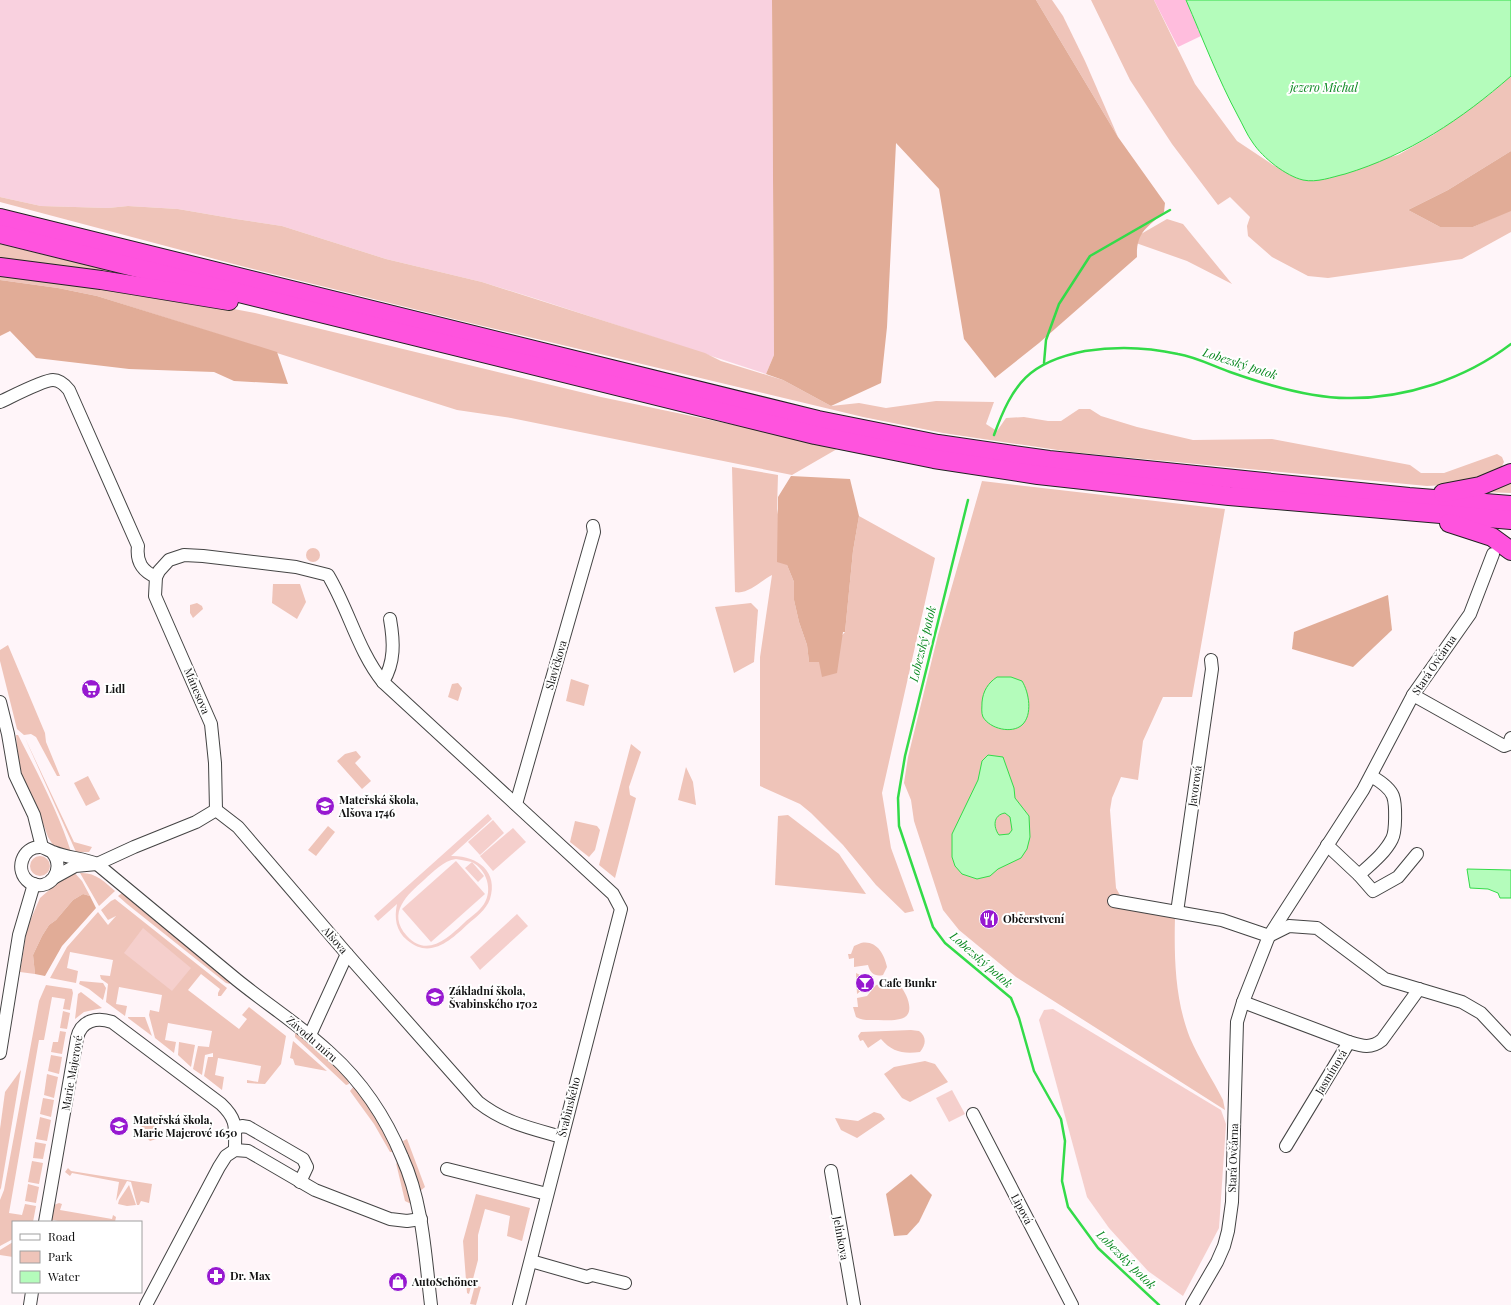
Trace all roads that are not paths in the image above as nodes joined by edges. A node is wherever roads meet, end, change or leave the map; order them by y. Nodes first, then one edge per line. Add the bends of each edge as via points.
1 (4, 218) edge
2 (0, 234) edge
3 (0, 267) edge
4 (311, 311) junction
5 (0, 402) edge
6 (1511, 473) edge
7 (1408, 505) junction
8 (1511, 505) edge
9 (1511, 520) edge
10 (593, 526) dead end
11 (1511, 551) edge
12 (1493, 554) dead end
13 (156, 577) junction
14 (390, 619) dead end
15 (1210, 660) dead end
16 (383, 682) junction
17 (1413, 695) junction
18 (0, 702) edge
19 (1511, 738) edge
20 (1371, 776) junction
21 (516, 804) junction
22 (216, 810) junction
23 (1326, 845) junction
24 (47, 850) junction
25 (1417, 854) dead end
26 (97, 864) junction
27 (1359, 875) junction
28 (54, 877) junction
29 (34, 884) junction
30 (1114, 901) dead end
31 (1177, 912) junction
32 (1269, 936) junction
33 (347, 954) junction
34 (1419, 989) junction
35 (1243, 1002) junction
36 (3, 1020) edge
37 (310, 1035) junction
38 (1349, 1042) junction
39 (1511, 1045) edge
40 (0, 1053) edge
41 (973, 1114) dead end
42 (235, 1129) junction
43 (562, 1137) junction
44 (1286, 1146) dead end
45 (235, 1150) junction
46 (447, 1169) dead end
47 (831, 1171) dead end
48 (300, 1182) junction
49 (547, 1194) junction
50 (421, 1219) junction
51 (45, 1221) edge
52 (531, 1261) junction
53 (625, 1283) dead end
54 (32, 1293) edge
55 (30, 1305) edge
56 (146, 1305) edge
57 (431, 1305) edge
58 (519, 1305) edge
59 (854, 1305) edge
60 (1072, 1305) edge
61 (1192, 1305) edge

1 - 7 highway via 818,420 938,444 1056,461
2 - 4 highway
3 - 4 highway
4 - 7 highway via 815,435 934,458 1038,476 1237,497
5 - 13 street via 53,380 65,385 138,546 137,556 142,568
6 - 7 highway via 1492,482
7 - 8 highway
7 - 9 highway
7 - 11 highway via 1492,537
10 - 21 street, Slavíčkova via 594,532
12 - 17 street, Stará Ovčárna via 1470,614
13 - 16 street via 164,564 184,555 296,567 328,576 340,595 367,658
13 - 22 street, Mánesova via 155,596 211,724
14 - 16 street via 393,658
15 - 31 street, Javorová via 1212,669
16 - 21 street
17 - 19 street via 1504,746
17 - 20 street, Stará Ovčárna
18 - 24 street via 15,775
20 - 23 street, Stará Ovčárna
20 - 27 street via 1394,796 1393,838
21 - 43 street, Švabinského via 613,894 621,909
22 - 26 street via 196,822
22 - 33 street, Alšova via 238,827
23 - 27 street
23 - 32 street, Stará Ovčárna
24 - 26 street, Závodu míru
24 - 28 street via 56,856 58,867
24 - 29 street via 30,850 22,859 22,871
25 - 27 street via 1398,877 1373,892
26 - 28 street via 75,866
26 - 37 street, Závodu míru via 239,981
28 - 29 street via 46,884
29 - 36 street via 19,935
30 - 31 street
31 - 32 street via 1222,920
32 - 34 street via 1289,926 1317,928 1385,979
32 - 35 street, Stará Ovčárna
33 - 37 street
33 - 43 street, Alšova via 478,1102 507,1121
34 - 38 street, Jasmínová via 1382,1040 1375,1045 1364,1046
34 - 39 street via 1462,1002 1481,1014
35 - 38 street
35 - 61 street, Stará Ovčárna via 1237,1022 1232,1202 1228,1231 1217,1262
36 - 40 street
37 - 50 street, Závodu míru via 341,1065 379,1112 403,1157
38 - 44 street, Jasmínová
41 - 60 street, Lipová
42 - 45 street, Marie Majerové
42 - 48 street via 248,1127 303,1158 307,1167
42 - 51 street, Marie Majerové via 232,1115 221,1104 112,1022 101,1019 90,1021 83,1026 77,1038
43 - 49 street, Švabinského
45 - 48 street via 248,1150
45 - 56 street via 226,1156 219,1167
46 - 49 street
47 - 59 street, Jelínkova
48 - 50 street via 390,1218 407,1221
49 - 52 street, Švabinského
50 - 57 street, Závodu míru
52 - 53 street via 587,1277 592,1275
52 - 58 street, Švabinského
54 - 55 street

